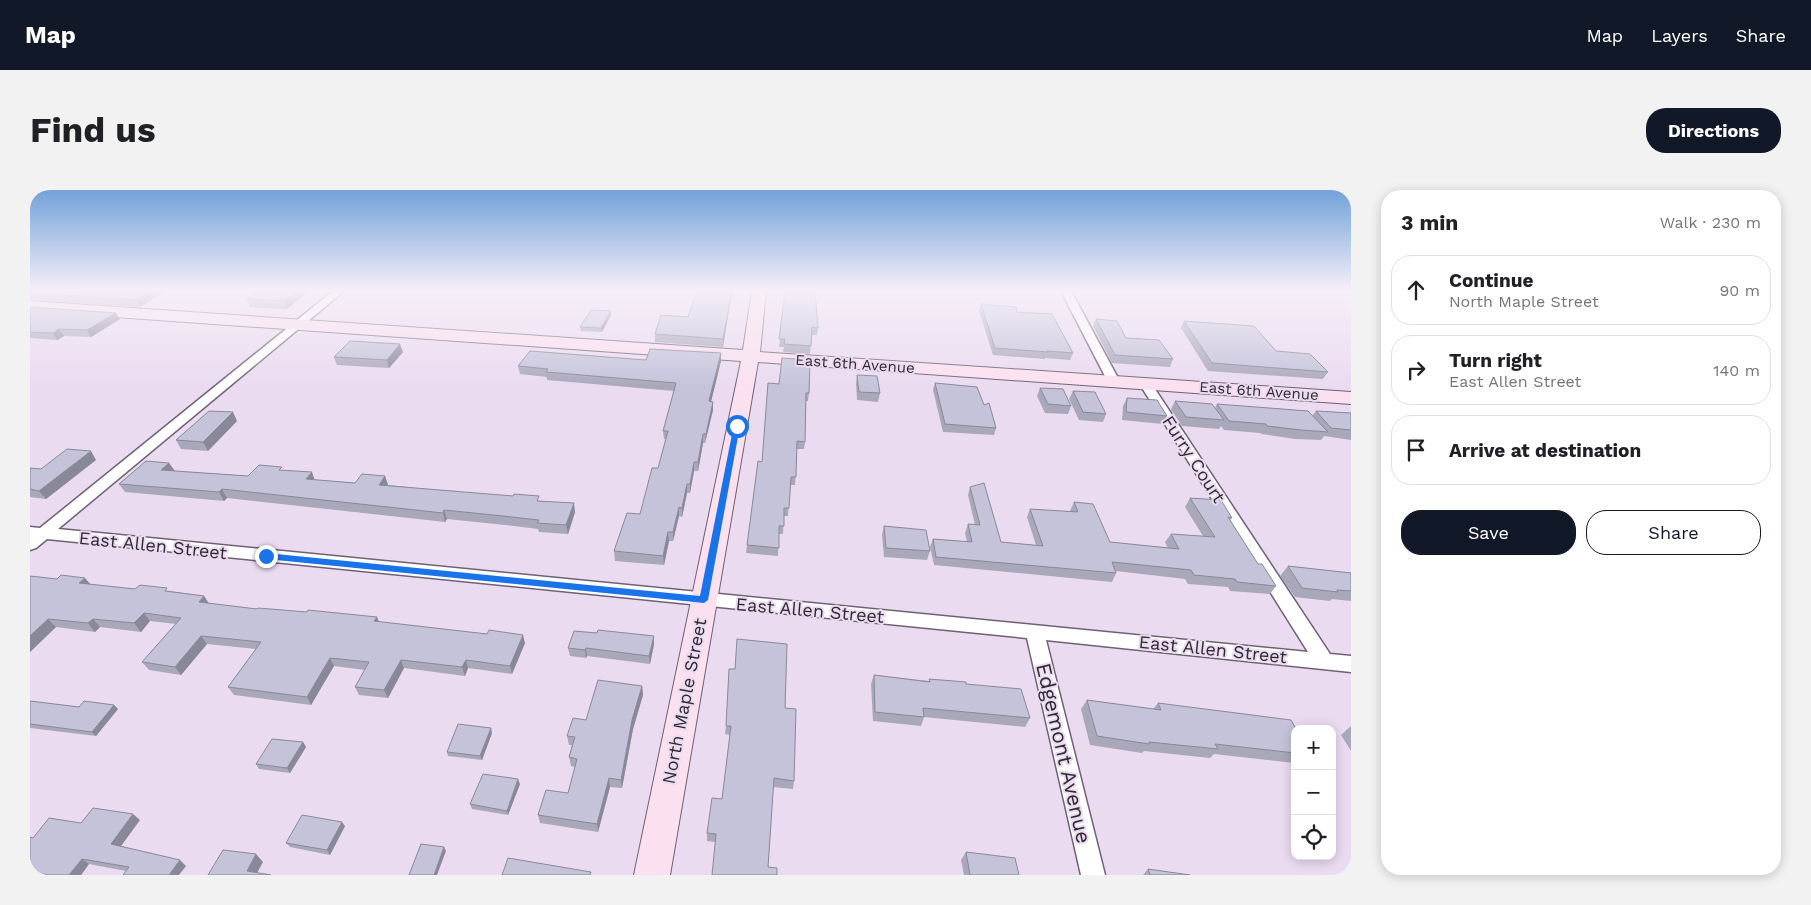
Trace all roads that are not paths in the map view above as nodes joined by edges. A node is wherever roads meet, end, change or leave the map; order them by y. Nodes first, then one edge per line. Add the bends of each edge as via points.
1 (257, 323) edge
2 (301, 323) edge
3 (754, 323) edge
4 (1083, 323) edge
5 (297, 326) junction
6 (749, 357) junction
7 (1112, 380) junction
8 (1145, 383) junction
9 (1351, 398) edge
10 (34, 537) edge
11 (704, 600) junction
12 (1035, 632) junction
13 (1324, 661) junction
14 (1351, 664) edge
15 (652, 875) edge
16 (1093, 875) edge

1 - 5 street, East 6th Avenue
2 - 5 street
3 - 6 street, North Maple Street
4 - 7 street
5 - 6 street, East 6th Avenue
5 - 10 street
6 - 7 street, East 6th Avenue
6 - 11 street, North Maple Street
7 - 8 street, East 6th Avenue
8 - 9 street, East 6th Avenue
8 - 13 street, Furry Court
10 - 11 street, East Allen Street
11 - 12 street, East Allen Street
11 - 15 street, North Maple Street
12 - 13 street, East Allen Street
12 - 16 street, Edgemont Avenue
13 - 14 street, East Allen Street

